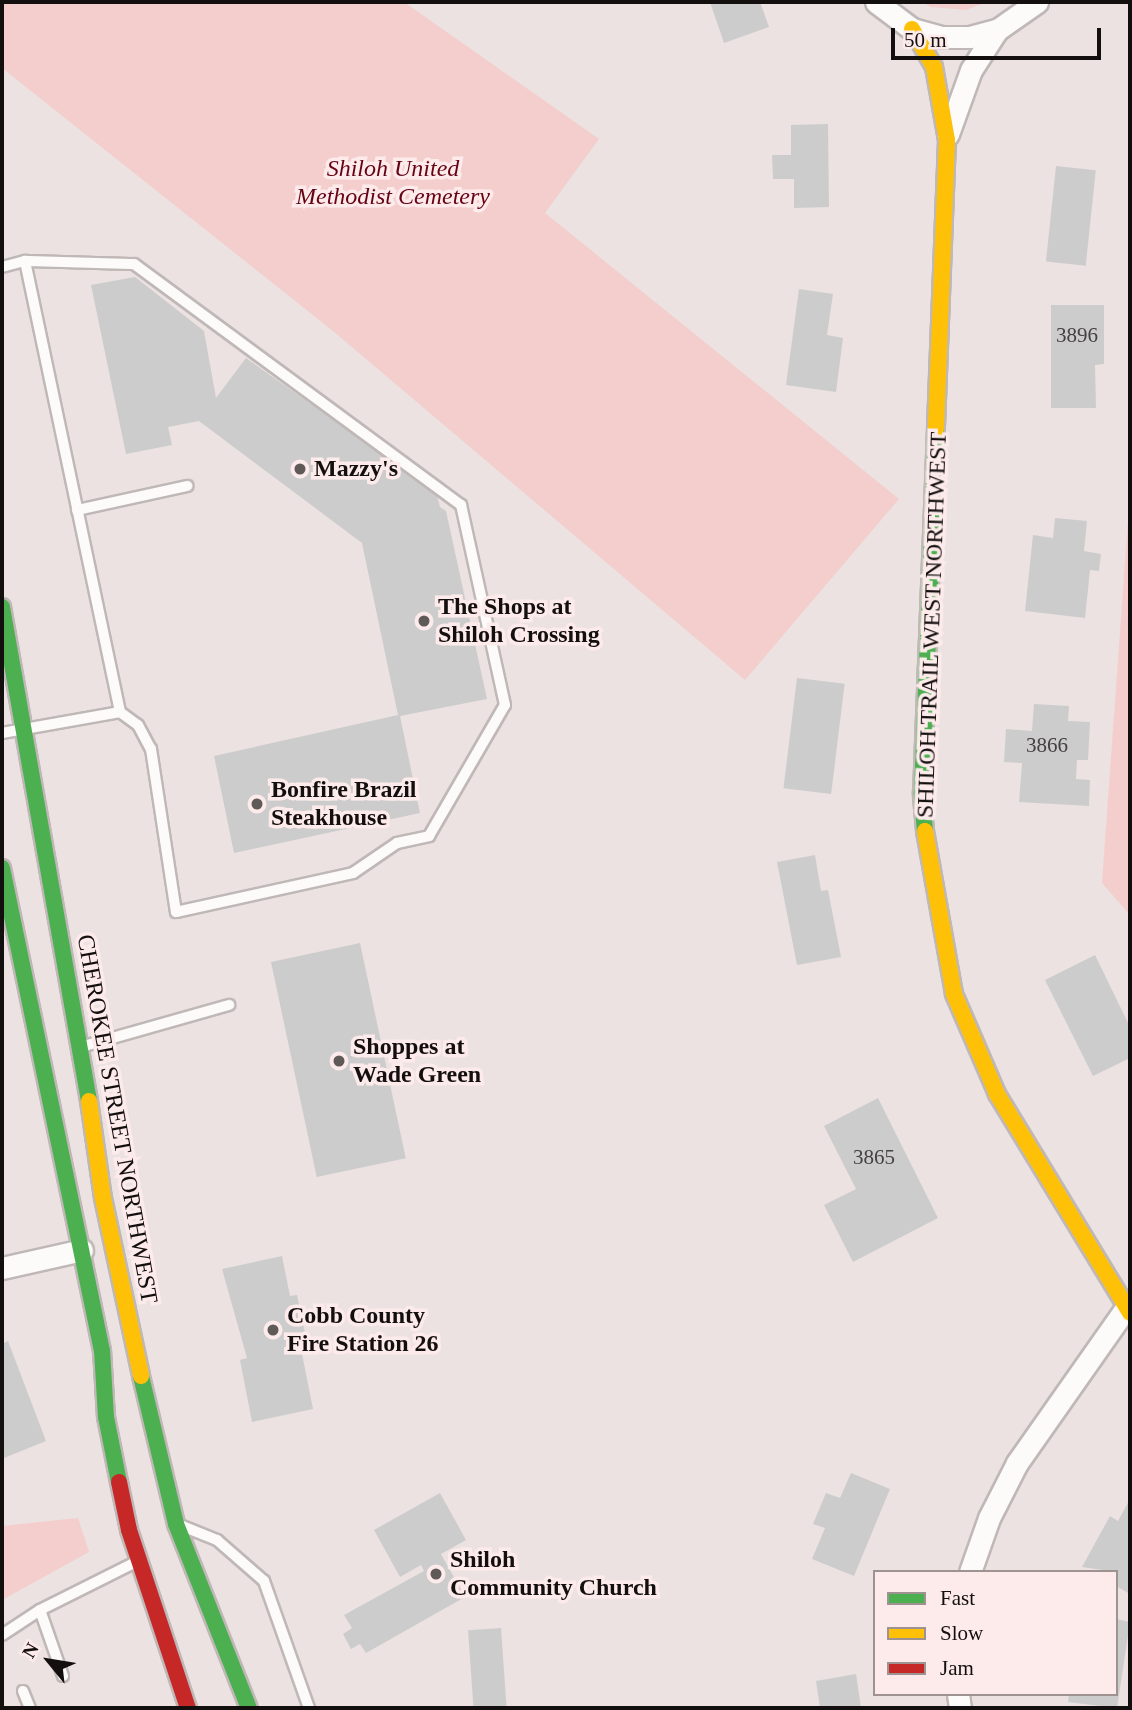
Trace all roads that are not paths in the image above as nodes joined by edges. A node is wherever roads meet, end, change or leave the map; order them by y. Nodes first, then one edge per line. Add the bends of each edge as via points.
1 (876, 2) edge
2 (1037, 2) edge
3 (912, 29) junction
4 (997, 30) junction
5 (947, 140) junction
6 (25, 261) junction
7 (2, 267) edge
8 (187, 486) dead end
9 (77, 510) junction
10 (2, 607) edge
11 (120, 712) junction
12 (25, 730) junction
13 (2, 733) edge
14 (2, 868) edge
15 (229, 1004) dead end
16 (80, 1047) junction
17 (82, 1250) junction
18 (2, 1268) edge
19 (1128, 1310) edge
20 (176, 1524) junction
21 (138, 1561) junction
22 (971, 1570) edge
23 (40, 1610) junction
24 (2, 1635) edge
25 (64, 1676) dead end
26 (23, 1691) dead end
27 (30, 1708) edge
28 (188, 1708) edge
29 (249, 1708) edge
30 (309, 1708) edge

1 - 3 street
2 - 4 street
3 - 4 street via 951,37
3 - 5 main road, SHILOH TRAIL WEST NORTHWEST via 934,67
4 - 5 street, SHILOH TRAIL WEST NORTHWEST via 971,70
5 - 19 main road, SHILOH TRAIL WEST NORTHWEST via 922,793 928,866 954,994 997,1094
6 - 7 lane
6 - 9 lane
6 - 11 lane via 134,264 461,505 505,705 429,836 397,843 353,873 176,912 151,749 138,724
8 - 9 lane
9 - 11 lane
10 - 12 main road, CHEROKEE STREET NORTHWEST
11 - 12 lane
12 - 13 lane
12 - 16 main road, CHEROKEE STREET NORTHWEST
14 - 17 main road
15 - 16 lane
16 - 20 main road, CHEROKEE STREET NORTHWEST via 103,1198
17 - 18 street
17 - 21 main road via 102,1350 106,1418
19 - 22 street via 1017,1464 989,1518
20 - 29 main road, CHEROKEE STREET NORTHWEST
20 - 30 lane via 217,1540 264,1581
21 - 23 lane
21 - 28 main road
23 - 24 lane
23 - 25 lane
26 - 27 lane

